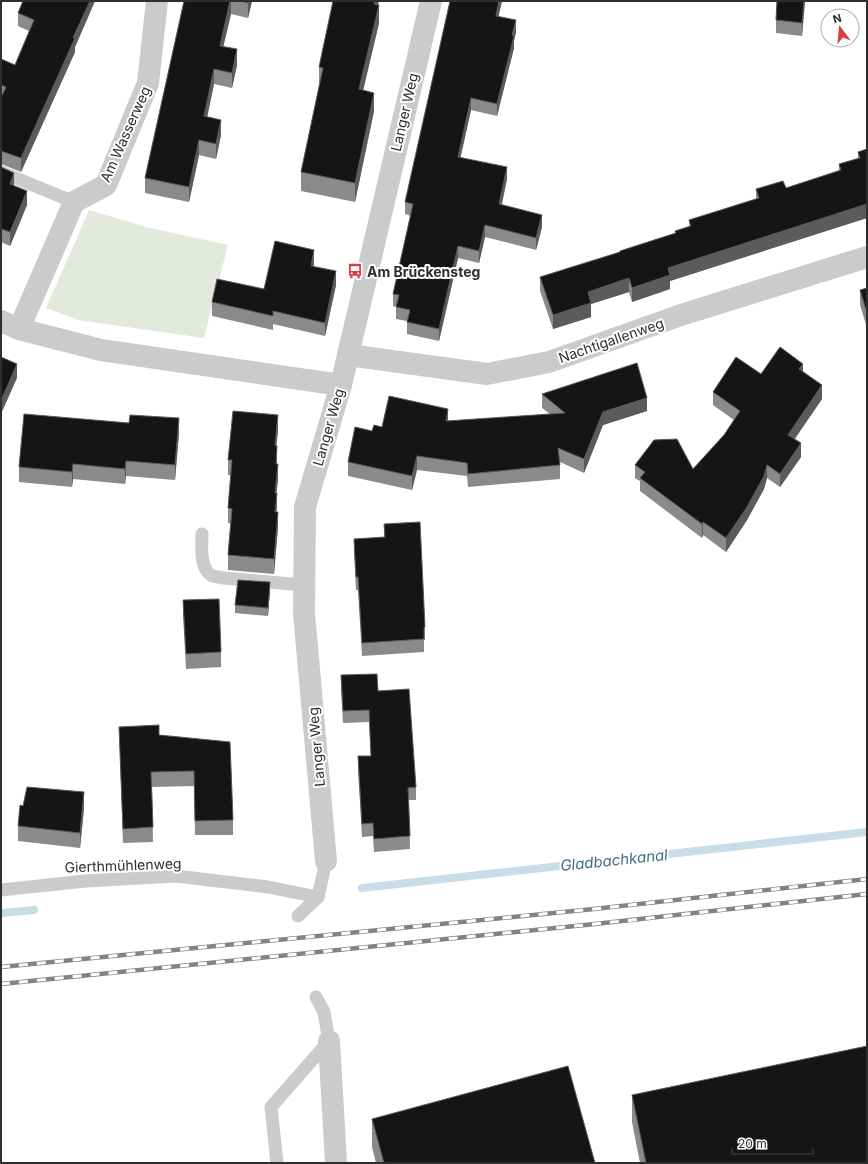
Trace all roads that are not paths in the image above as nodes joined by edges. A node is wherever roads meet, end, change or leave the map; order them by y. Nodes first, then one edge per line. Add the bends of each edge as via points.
1 (157, 1) edge
2 (431, 1) edge
3 (1, 172) edge
4 (74, 202) junction
5 (867, 257) edge
6 (10, 325) edge
7 (348, 355) junction
8 (340, 385) junction
9 (202, 534) dead end
10 (304, 585) junction
11 (326, 861) joint
12 (1, 890) edge
13 (318, 897) junction
14 (298, 916) dead end
15 (316, 998) dead end
16 (329, 1041) junction
17 (277, 1163) edge
18 (336, 1163) edge

1 - 4 street, Am Wasserweg via 148,83 106,185
2 - 7 street, Langer Weg
3 - 4 lane
4 - 6 street
5 - 7 street, Nachtigallenweg via 681,315 549,362 487,374
6 - 8 street via 101,350
7 - 8 street, Langer Weg
8 - 10 street, Langer Weg via 304,507
9 - 10 lane via 203,559 210,574 224,578
10 - 11 street, Langer Weg via 304,613
11 - 13 lane
12 - 13 lane, Gierthmühlenweg via 85,880 176,876 268,887
13 - 14 lane
15 - 16 lane via 324,1012
16 - 17 lane via 271,1106
16 - 18 street

